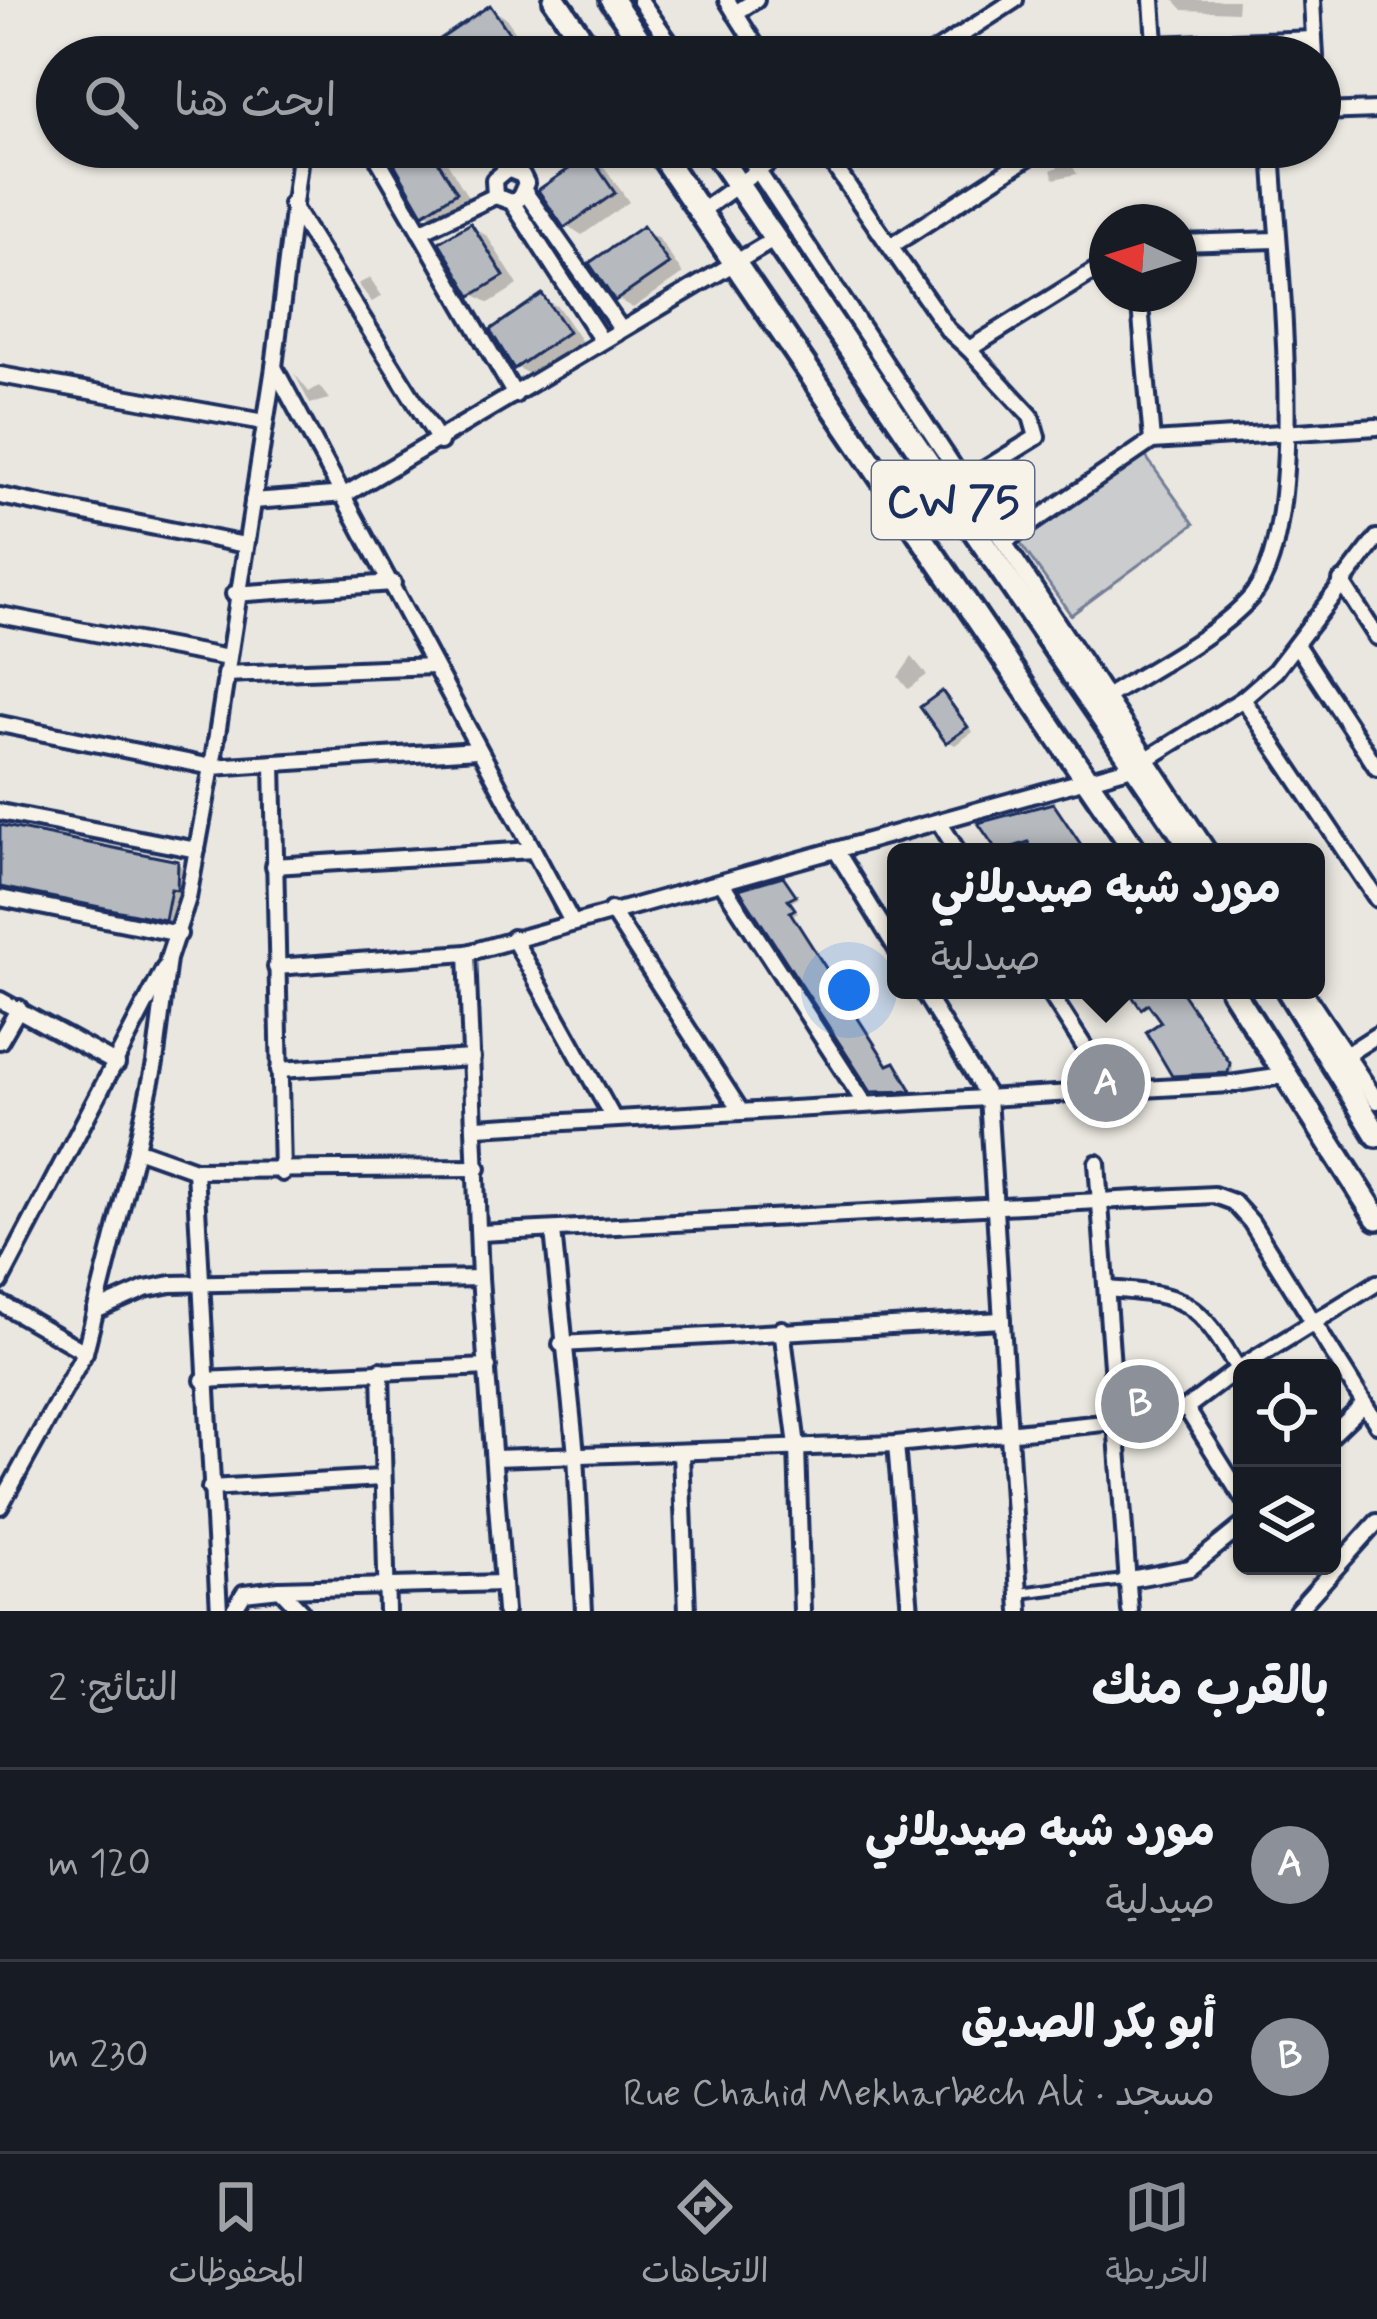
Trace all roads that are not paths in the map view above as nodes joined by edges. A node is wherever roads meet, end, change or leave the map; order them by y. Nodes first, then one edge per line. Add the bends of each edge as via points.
1 (555, 0) edge
2 (612, 0) edge
3 (640, 0) edge
4 (756, 0) edge
5 (1015, 0) edge
6 (1151, 0) edge
7 (1312, 0) edge
8 (731, 6) edge
9 (579, 36) edge
10 (637, 36) edge
11 (665, 36) edge
12 (750, 36) edge
13 (959, 36) edge
14 (1155, 36) edge
15 (1314, 36) edge
16 (1377, 110) edge
17 (1341, 111) edge
18 (298, 168) edge
19 (382, 168) edge
20 (671, 168) edge
21 (726, 168) edge
22 (761, 168) edge
23 (836, 168) edge
24 (1012, 168) edge
25 (1272, 168) edge
26 (758, 170) junction
27 (737, 185) junction
28 (495, 196) junction
29 (518, 197) junction
30 (292, 204) junction
31 (701, 211) junction
32 (420, 232) junction
33 (775, 239) junction
34 (1276, 240) junction
35 (1197, 242) edge
36 (891, 246) junction
37 (738, 263) junction
38 (1089, 274) edge
39 (1141, 312) edge
40 (621, 329) junction
41 (602, 341) junction
42 (969, 349) junction
43 (274, 367) junction
44 (0, 374) edge
45 (515, 395) junction
46 (264, 422) junction
47 (1377, 427) edge
48 (1286, 433) junction
49 (1152, 441) junction
50 (440, 442) junction
51 (964, 482) junction
52 (346, 494) junction
53 (0, 496) edge
54 (254, 501) junction
55 (1377, 538) edge
56 (1004, 542) junction
57 (245, 545) junction
58 (1340, 581) junction
59 (393, 583) junction
60 (234, 595) junction
61 (0, 615) edge
62 (1377, 637) edge
63 (1297, 646) junction
64 (227, 666) junction
65 (434, 666) junction
66 (1108, 696) junction
67 (1243, 699) junction
68 (0, 724) edge
69 (477, 749) junction
70 (1141, 763) junction
71 (273, 764) junction
72 (212, 767) junction
73 (1377, 768) edge
74 (1088, 783) junction
75 (0, 812) edge
76 (941, 825) junction
77 (952, 843) edge
78 (1130, 843) edge
79 (1189, 843) edge
80 (1202, 843) edge
81 (197, 850) junction
82 (533, 850) junction
83 (837, 852) junction
84 (274, 866) junction
85 (722, 883) junction
86 (0, 898) edge
87 (1377, 899) edge
88 (611, 910) junction
89 (572, 922) junction
90 (887, 933) edge
91 (179, 934) junction
92 (513, 938) junction
93 (467, 953) junction
94 (168, 959) junction
95 (276, 967) junction
96 (928, 999) edge
97 (1054, 999) edge
98 (1237, 999) edge
99 (1295, 999) edge
100 (1308, 999) edge
101 (0, 1000) edge
102 (19, 1008) junction
103 (1377, 1035) edge
104 (0, 1041) edge
105 (472, 1058) junction
106 (1340, 1058) junction
107 (117, 1064) junction
108 (280, 1070) junction
109 (1283, 1076) junction
110 (1112, 1090) junction
111 (988, 1096) junction
112 (1377, 1101) edge
113 (865, 1104) junction
114 (740, 1110) junction
115 (613, 1118) junction
116 (477, 1127) junction
117 (1377, 1135) edge
118 (136, 1149) junction
119 (1096, 1163) dead end
120 (478, 1168) junction
121 (195, 1170) junction
122 (282, 1173) junction
123 (1099, 1199) junction
124 (993, 1206) junction
125 (1377, 1218) edge
126 (554, 1232) junction
127 (481, 1233) junction
128 (480, 1277) junction
129 (0, 1282) edge
130 (1377, 1283) edge
131 (197, 1285) junction
132 (1107, 1289) junction
133 (0, 1303) edge
134 (95, 1312) junction
135 (1003, 1320) junction
136 (1312, 1324) junction
137 (782, 1330) junction
138 (561, 1345) junction
139 (85, 1352) junction
140 (1254, 1359) edge
141 (1233, 1361) edge
142 (488, 1367) junction
143 (381, 1370) junction
144 (1233, 1373) edge
145 (203, 1380) junction
146 (1363, 1405) junction
147 (1186, 1408) junction
148 (1115, 1424) junction
149 (1377, 1424) edge
150 (1341, 1426) edge
151 (1006, 1435) junction
152 (896, 1444) junction
153 (797, 1446) junction
154 (681, 1452) junction
155 (576, 1454) junction
156 (495, 1458) junction
157 (381, 1478) junction
158 (1233, 1483) edge
159 (210, 1488) junction
160 (0, 1505) edge
161 (1377, 1522) edge
162 (1233, 1533) edge
163 (218, 1568) junction
164 (1125, 1580) junction
165 (503, 1583) junction
166 (385, 1586) junction
167 (280, 1589) junction
168 (244, 1593) junction
169 (1018, 1593) junction
170 (219, 1611) edge
171 (233, 1611) edge
172 (301, 1611) edge
173 (387, 1611) edge
174 (505, 1611) edge
175 (584, 1611) edge
176 (687, 1611) edge
177 (802, 1611) edge
178 (910, 1611) edge
179 (1020, 1611) edge
180 (1130, 1611) edge
181 (1297, 1611) edge

1 - 9 main road
2 - 10 main road
3 - 11 street
4 - 8 street
5 - 13 street
6 - 14 street
7 - 15 street
8 - 12 street
16 - 17 street
18 - 30 street
19 - 32 street
20 - 31 main road, CW 75
21 - 27 main road, CW 75
22 - 26 street
23 - 36 street
24 - 36 street
25 - 34 street
26 - 27 street
26 - 51 street
27 - 31 street
27 - 33 main road, CW 75
28 - 29 street
28 - 29 street via 494,180 507,170 522,176
28 - 32 street
29 - 40 street
29 - 41 street
30 - 43 street
30 - 50 street
31 - 37 main road, CW 75
32 - 45 street
33 - 37 street
33 - 70 main road, CW 75
34 - 35 street
34 - 48 street
36 - 42 street
37 - 40 street
37 - 74 main road, CW 75
38 - 42 street
39 - 49 street
40 - 41 street
41 - 45 street
42 - 51 street via 1031,416 1037,436
43 - 46 street
43 - 52 street
44 - 46 street
45 - 50 street
46 - 54 street
47 - 48 street
48 - 49 street
48 - 66 street via 1276,556 1251,597
49 - 56 street
50 - 52 street
51 - 56 street
52 - 54 street
52 - 59 street
53 - 57 street
54 - 57 street
55 - 58 street
56 - 66 street
57 - 60 street
58 - 62 street
58 - 63 street
59 - 60 street
59 - 65 street
60 - 64 street
61 - 64 street
63 - 67 street
63 - 73 street
64 - 65 street
64 - 72 street
65 - 69 street
66 - 70 street
67 - 70 street
67 - 87 street
68 - 72 street
69 - 71 street
69 - 82 street
70 - 74 street
70 - 79 main road, CW 75
70 - 80 street
71 - 72 street
71 - 84 street
72 - 81 street
74 - 76 street
74 - 78 main road
75 - 81 street
76 - 77 street
76 - 83 street
81 - 91 street
82 - 84 street
82 - 89 street
83 - 85 street
83 - 90 street
84 - 95 street
85 - 88 street
85 - 113 street
86 - 91 street
88 - 89 street
88 - 114 street
89 - 92 street
91 - 94 street
92 - 93 street
92 - 115 street
93 - 95 street
93 - 105 street
94 - 107 street
94 - 118 street
95 - 108 street
96 - 111 street
97 - 110 street
98 - 109 main road
99 - 106 main road
100 - 106 street
101 - 102 street
102 - 104 street
102 - 107 street
103 - 106 street
105 - 108 street
105 - 116 street
106 - 112 street
106 - 117 main road
107 - 129 street
108 - 122 street
109 - 110 street
109 - 125 main road
110 - 111 street
111 - 113 street
111 - 124 street
113 - 114 street
114 - 115 street
115 - 116 street
116 - 120 street
118 - 121 street
118 - 134 street
119 - 123 street
120 - 122 street
120 - 127 street
121 - 122 street
121 - 131 street
123 - 124 street
123 - 132 street
123 - 136 street via 1204,1195 1233,1202
124 - 126 street
124 - 135 street
126 - 127 street
126 - 138 street
127 - 128 street
128 - 131 street
128 - 142 street
130 - 136 street
131 - 134 street via 145,1289
131 - 145 street
132 - 141 street via 1184,1299 1209,1320
132 - 148 street
133 - 139 street
134 - 139 street
135 - 137 street
135 - 151 street
136 - 140 street
136 - 146 street
137 - 138 street
137 - 153 street
138 - 155 street
139 - 160 street
142 - 143 street
142 - 156 street
143 - 145 street
143 - 157 street
144 - 147 street
145 - 159 street
146 - 149 street
146 - 150 street
147 - 148 street
147 - 158 street
148 - 151 street
148 - 164 street
151 - 152 street
151 - 169 street
152 - 153 street
152 - 178 street
153 - 154 street
153 - 177 street
154 - 155 street
154 - 176 street
155 - 156 street
155 - 175 street
156 - 165 street
157 - 159 street
157 - 166 street
159 - 163 street
161 - 181 street
162 - 164 street via 1190,1568
163 - 168 street
163 - 170 street
164 - 169 lane
164 - 180 street
165 - 166 street
165 - 174 street
166 - 167 street
166 - 173 street
167 - 168 street
167 - 172 street
168 - 171 street
169 - 179 street

